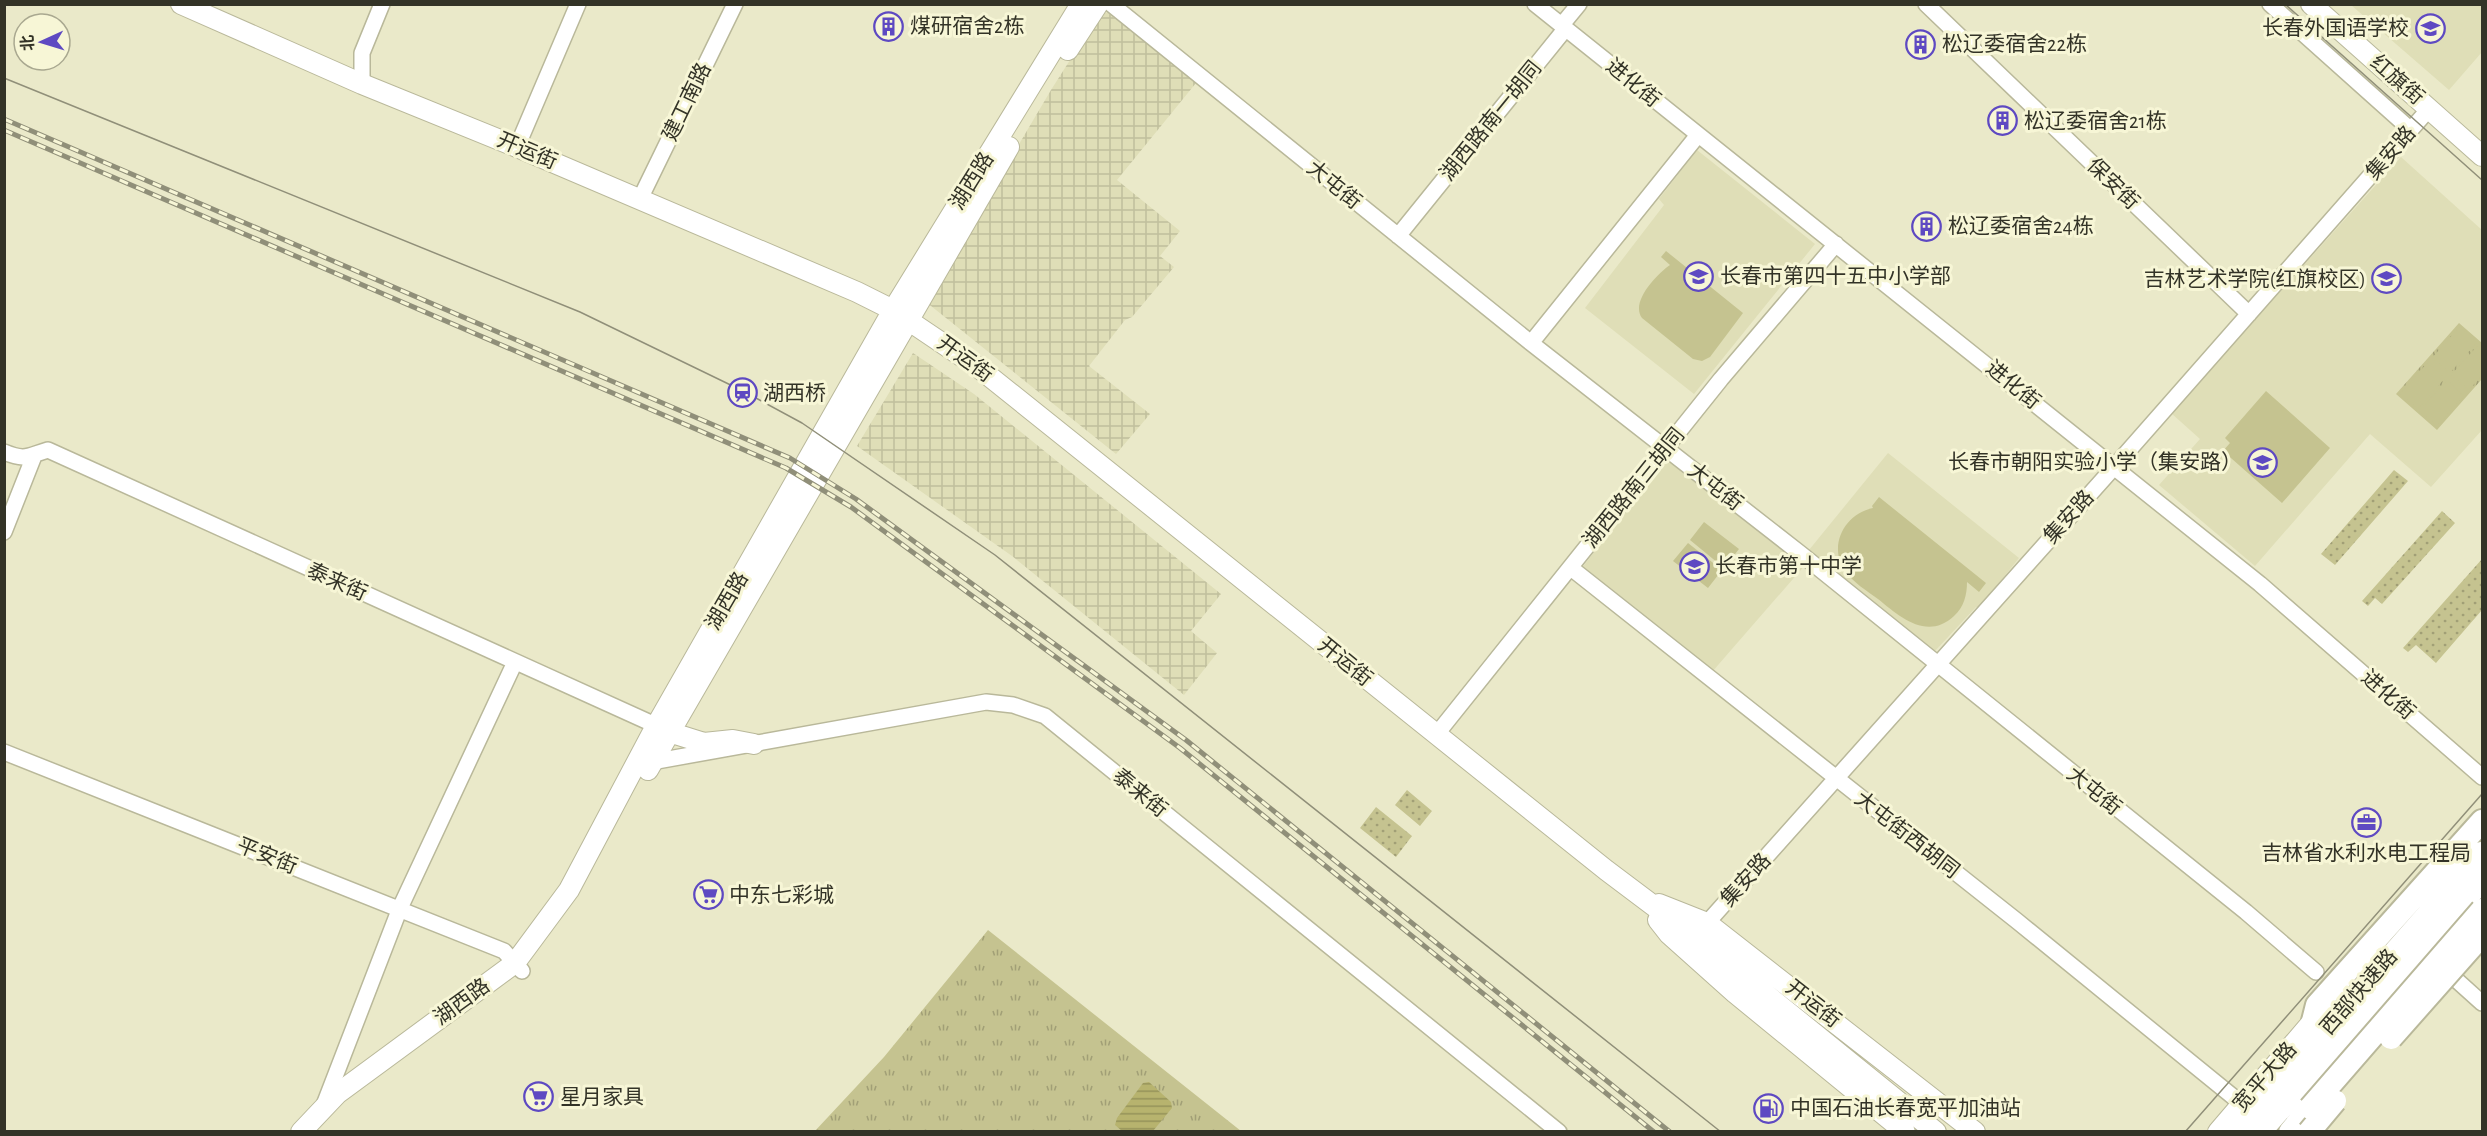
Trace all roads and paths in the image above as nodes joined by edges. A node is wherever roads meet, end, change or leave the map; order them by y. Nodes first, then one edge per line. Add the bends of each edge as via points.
1 (181, 4) edge
2 (382, 4) edge
3 (578, 4) edge
4 (735, 4) edge
5 (1081, 4) edge
6 (1098, 4) edge
7 (1111, 4) edge
8 (1535, 4) edge
9 (1579, 4) edge
10 (1926, 4) edge
11 (2270, 4) edge
12 (2311, 4) edge
13 (2328, 4) edge
14 (1563, 27) junction
15 (362, 84) junction
16 (2429, 109) junction
17 (2411, 130) junction
18 (1698, 135) junction
19 (2482, 140) edge
20 (517, 147) junction
21 (2482, 156) edge
22 (640, 199) junction
23 (1398, 236) junction
24 (1836, 244) junction
25 (901, 314) junction
26 (2249, 314) junction
27 (1531, 343) junction
28 (1666, 449) junction
29 (11, 454) edge
30 (34, 456) junction
31 (2115, 466) junction
32 (27, 475) junction
33 (4, 532) edge
34 (1571, 568) junction
35 (515, 662) junction
36 (1936, 664) junction
37 (663, 729) junction
38 (1436, 735) junction
39 (754, 744) junction
40 (4, 752) edge
41 (645, 763) junction
42 (2482, 777) edge
43 (1836, 778) junction
44 (2482, 821) edge
45 (2482, 840) edge
46 (2482, 853) edge
47 (2482, 880) edge
48 (1639, 897) junction
49 (2482, 901) edge
50 (400, 909) junction
51 (2482, 909) edge
52 (1707, 923) junction
53 (2482, 935) edge
54 (2432, 958) junction
55 (518, 967) junction
56 (2316, 972) dead end
57 (2482, 1003) edge
58 (2313, 1021) junction
59 (2242, 1104) junction
60 (322, 1110) junction
61 (301, 1131) edge
62 (318, 1131) edge
63 (1559, 1131) edge
64 (1905, 1131) edge
65 (1936, 1131) edge
66 (1975, 1131) edge
67 (2218, 1131) edge
68 (2236, 1131) edge
69 (2260, 1131) edge
70 (2277, 1131) edge
71 (2290, 1131) edge
72 (2301, 1131) edge
73 (2309, 1131) edge

1 - 15 main road, 开运街
2 - 15 street via 362,53
3 - 20 street
4 - 22 street, 建工南路
5 - 25 main road, 湖西路
6 - 25 main road, 湖西路
7 - 23 street, 大屯街
8 - 14 street, 进化街
9 - 14 street, 湖西路南一胡同
10 - 26 street, 保安街
11 - 17 street
12 - 16 main road, 红旗街
13 - 19 main road, 红旗街
14 - 18 street, 进化街
14 - 23 street, 湖西路南一胡同
15 - 20 main road, 开运街
16 - 17 street, 集安路
16 - 21 main road, 红旗街
17 - 26 street, 集安路
18 - 24 street, 进化街
18 - 27 street
20 - 22 main road, 开运街
22 - 25 main road, 开运街
23 - 27 street, 大屯街
24 - 28 street, 湖西路南三胡同
24 - 31 street, 进化街
25 - 37 main road, 湖西路
25 - 38 main road, 开运街 via 979,368
26 - 31 street, 集安路
27 - 28 street, 大屯街
28 - 34 street, 湖西路南三胡同
28 - 36 street, 大屯街
29 - 30 street, 泰来街
29 - 32 street via 24,464
30 - 32 street
30 - 35 street, 泰来街 via 48,450
31 - 36 street, 集安路
31 - 42 street, 进化街 via 2260,584
32 - 33 street
34 - 38 street, 湖西路南三胡同
34 - 43 street, 大屯街西胡同
35 - 37 street, 泰来街
35 - 50 street
36 - 43 street, 集安路
36 - 56 street, 大屯街
37 - 39 main road via 704,743 733,740
37 - 41 main road, 湖西路
38 - 48 main road, 开运街
39 - 41 street, 泰来街
39 - 63 street, 泰来街 via 986,702 1013,705 1045,716
40 - 50 street, 平安街
41 - 55 main road, 湖西路 via 578,897 546,944
43 - 52 street, 集安路
43 - 59 street, 大屯街西胡同
44 - 58 highway via 2317,1005
45 - 58 main road, 宽平大路 via 2330,1012
46 - 68 highway, 西部快速路
47 - 69 highway, 西部快速路
48 - 52 main road, 开运街
48 - 64 main road, 开运街 via 1669,934 1735,993
48 - 65 main road, 开运街 via 1699,940
49 - 54 main road
50 - 55 street, 平安街 via 504,951
50 - 60 street
51 - 71 highway, bridge
52 - 66 main road, 开运街
53 - 73 highway, bridge
54 - 57 street
54 - 70 main road
54 - 72 street via 2410,1007
55 - 60 main road, 湖西路 via 337,1094
55 - 62 main road, 湖西路 via 344,1105
58 - 59 main road, 宽平大路
59 - 67 main road, 宽平大路
60 - 61 main road, 湖西路

